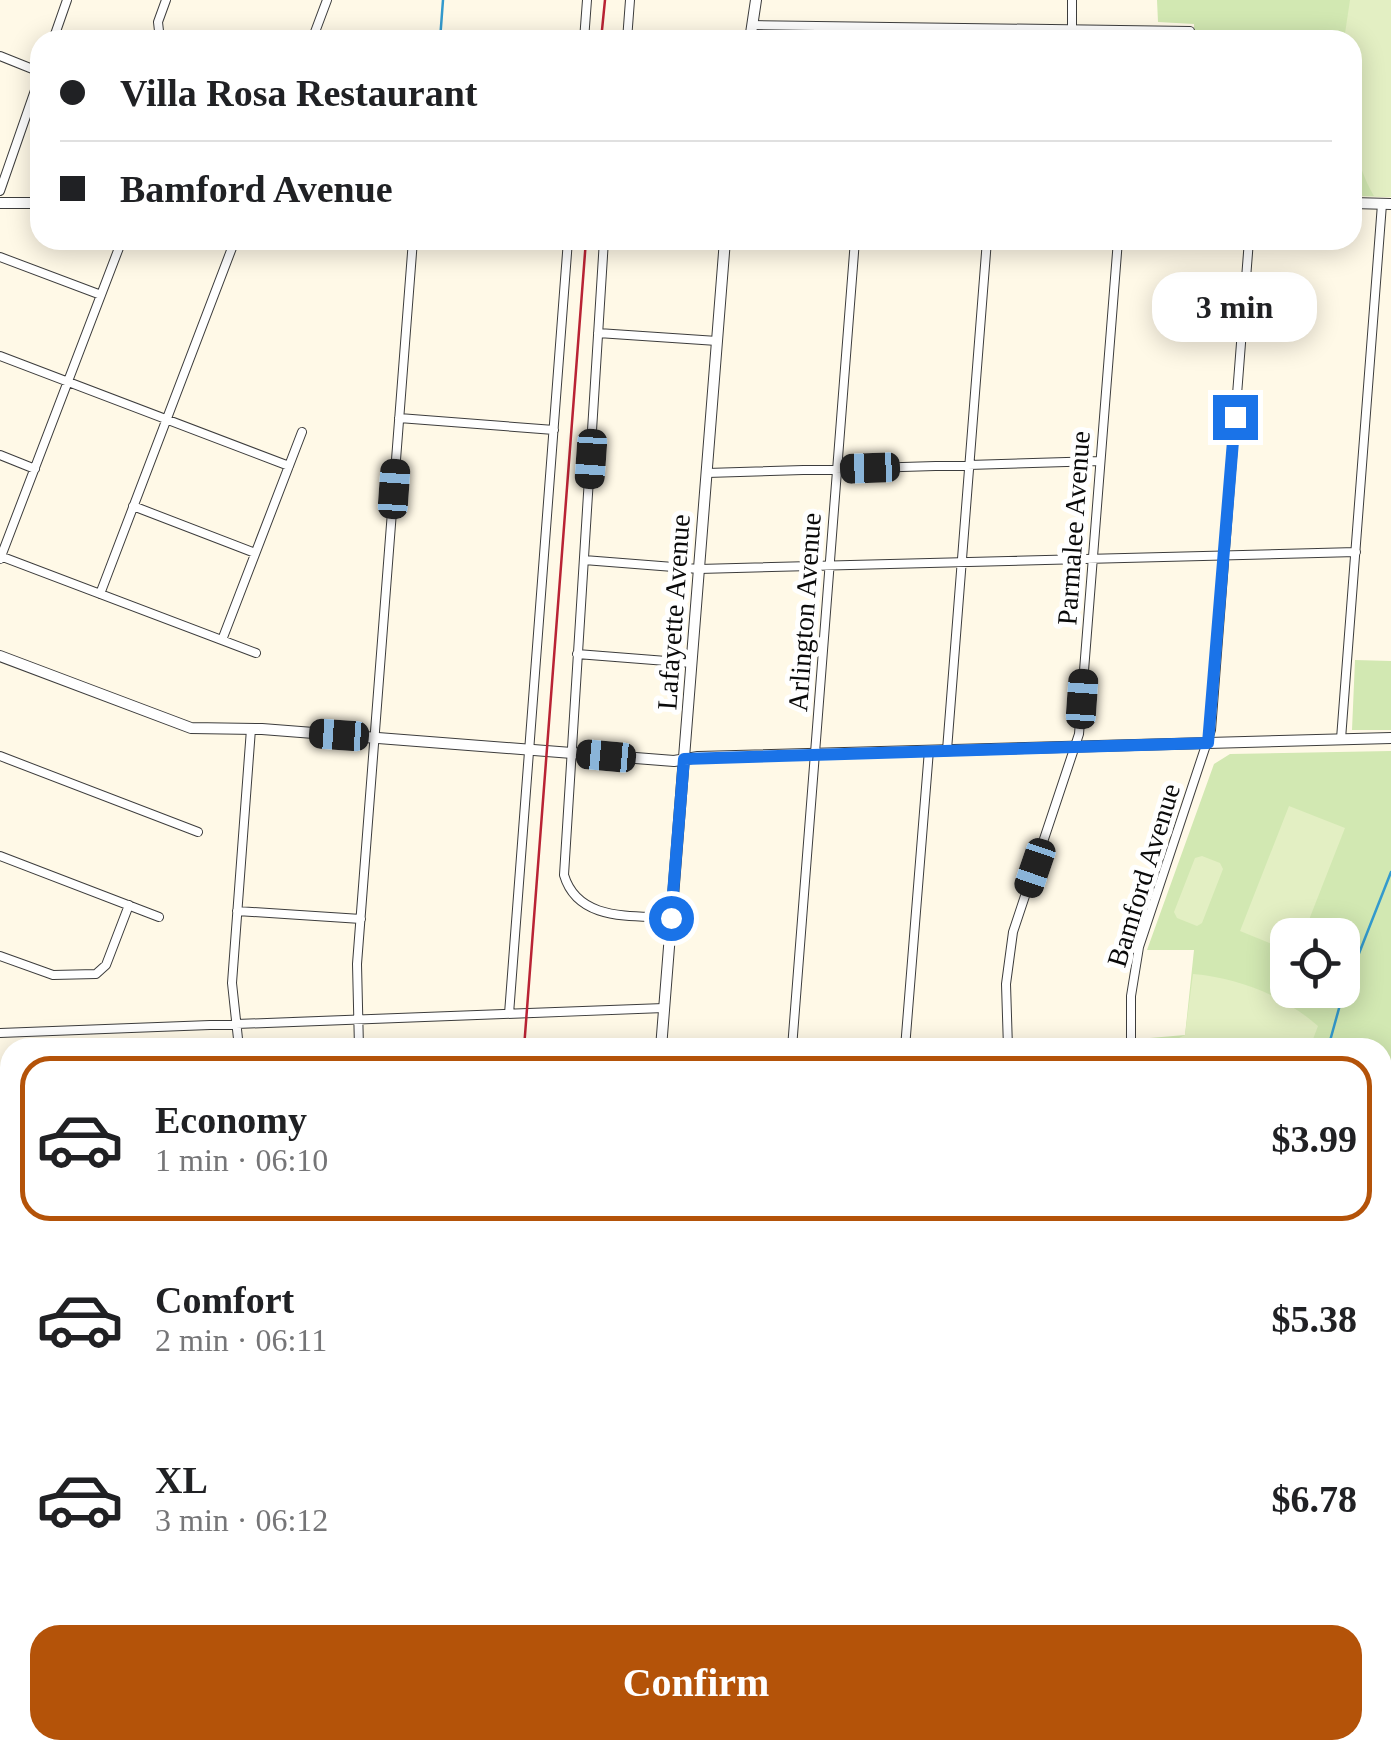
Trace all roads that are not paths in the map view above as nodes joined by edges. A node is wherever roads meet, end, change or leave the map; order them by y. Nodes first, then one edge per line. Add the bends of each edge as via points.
1 (67, 0) edge
2 (166, 0) edge
3 (327, 0) edge
4 (587, 0) edge
5 (630, 0) edge
6 (756, 0) edge
7 (1072, 0) edge
8 (752, 26) junction
9 (1004, 27) joint
10 (1072, 28) junction
11 (1150, 29) joint
12 (56, 30) edge
13 (159, 30) edge
14 (316, 30) edge
15 (585, 30) edge
16 (628, 30) edge
17 (751, 30) edge
18 (1170, 30) edge
19 (0, 56) edge
20 (30, 70) edge
21 (30, 104) edge
22 (0, 156) edge
23 (11, 160) junction
24 (0, 191) edge
25 (0, 203) edge
26 (30, 203) edge
27 (1362, 203) edge
28 (1387, 204) edge
29 (118, 250) edge
30 (231, 250) edge
31 (412, 250) edge
32 (567, 250) edge
33 (603, 250) edge
34 (724, 250) edge
35 (854, 250) edge
36 (986, 250) edge
37 (1117, 250) edge
38 (1248, 250) edge
39 (0, 256) edge
40 (101, 295) junction
41 (598, 332) junction
42 (716, 342) junction
43 (0, 356) edge
44 (68, 382) junction
45 (399, 418) junction
46 (166, 419) junction
47 (554, 430) junction
48 (302, 432) dead end
49 (0, 455) edge
50 (1100, 462) junction
51 (969, 465) junction
52 (289, 466) junction
53 (34, 468) junction
54 (837, 469) junction
55 (706, 473) junction
56 (133, 506) junction
57 (1356, 552) junction
58 (255, 553) junction
59 (1224, 555) junction
60 (0, 557) edge
61 (1093, 559) junction
62 (584, 560) junction
63 (962, 562) junction
64 (830, 566) junction
65 (699, 569) junction
66 (100, 594) junction
67 (222, 640) junction
68 (256, 653) dead end
69 (577, 654) junction
70 (0, 656) edge
71 (692, 662) junction
72 (251, 729) junction
73 (375, 738) junction
74 (1391, 738) edge
75 (1342, 739) junction
76 (1208, 743) junction
77 (1077, 746) junction
78 (529, 750) junction
79 (929, 750) junction
80 (947, 750) junction
81 (573, 753) junction
82 (815, 753) junction
83 (0, 756) edge
84 (684, 759) junction
85 (198, 832) dead end
86 (0, 856) edge
87 (129, 905) junction
88 (238, 912) junction
89 (159, 916) dead end
90 (671, 918) junction
91 (360, 919) junction
92 (0, 956) edge
93 (664, 1008) junction
94 (509, 1014) junction
95 (358, 1020) junction
96 (236, 1024) junction
97 (0, 1033) edge
98 (238, 1038) edge
99 (359, 1038) edge
100 (661, 1038) edge
101 (793, 1038) edge
102 (906, 1038) edge
103 (1008, 1038) edge
104 (1131, 1038) edge

1 - 12 street
2 - 13 street
3 - 14 street
4 - 15 street
5 - 16 street
6 - 8 street
7 - 10 street
8 - 9 street
8 - 17 street
9 - 10 street
10 - 11 street
11 - 18 street
19 - 20 street
21 - 23 street
22 - 23 street
23 - 24 street
25 - 26 street
27 - 28 street
28 - 57 street
29 - 40 street
30 - 46 street
31 - 45 street
32 - 47 street
33 - 41 street
34 - 42 street, Lafayette Avenue
35 - 54 street, Arlington Avenue
36 - 51 street
37 - 50 street, Parmalee Avenue
38 - 59 street, Bamford Avenue
39 - 40 street
40 - 44 street
41 - 42 street
41 - 62 street
42 - 55 street, Lafayette Avenue
43 - 44 street
44 - 46 street
44 - 53 street
45 - 47 street
45 - 73 street
46 - 52 street
46 - 56 street
47 - 78 street
48 - 52 street
49 - 53 street
50 - 51 street
50 - 61 street, Parmalee Avenue
51 - 54 street
51 - 63 street
52 - 58 street
53 - 60 street
54 - 55 street
54 - 64 street, Arlington Avenue
55 - 65 street, Lafayette Avenue
56 - 58 street
56 - 66 street
57 - 59 street
57 - 75 street
58 - 67 street
59 - 61 street
59 - 76 street, Bamford Avenue
60 - 66 street
61 - 63 street
61 - 77 street, Parmalee Avenue
62 - 65 street
62 - 69 street
63 - 64 street
63 - 80 street
64 - 65 street
64 - 82 street, Arlington Avenue
65 - 71 street, Lafayette Avenue
66 - 67 street
67 - 68 street
69 - 71 street
69 - 81 street
70 - 72 street via 191,728
71 - 84 street, Lafayette Avenue
72 - 73 street
72 - 88 street
73 - 78 street
73 - 91 street
74 - 75 street
75 - 76 street
76 - 77 street
76 - 104 street, Bamford Avenue via 1138,947
77 - 80 street
77 - 103 street, Parmalee Avenue via 1013,932
78 - 81 street
78 - 94 street
79 - 80 street
79 - 82 street
79 - 102 street
81 - 84 street
81 - 90 street via 564,871 574,894 594,911
82 - 84 street
82 - 101 street, Arlington Avenue
83 - 85 street
84 - 90 street, Lafayette Avenue
86 - 87 street
87 - 89 street
87 - 92 street via 106,965 96,974 53,975
88 - 91 street
88 - 96 street
90 - 93 street, Lafayette Avenue
91 - 95 street
93 - 94 street
93 - 100 street, Lafayette Avenue
94 - 95 street
95 - 96 street
95 - 99 street
96 - 97 street
96 - 98 street

